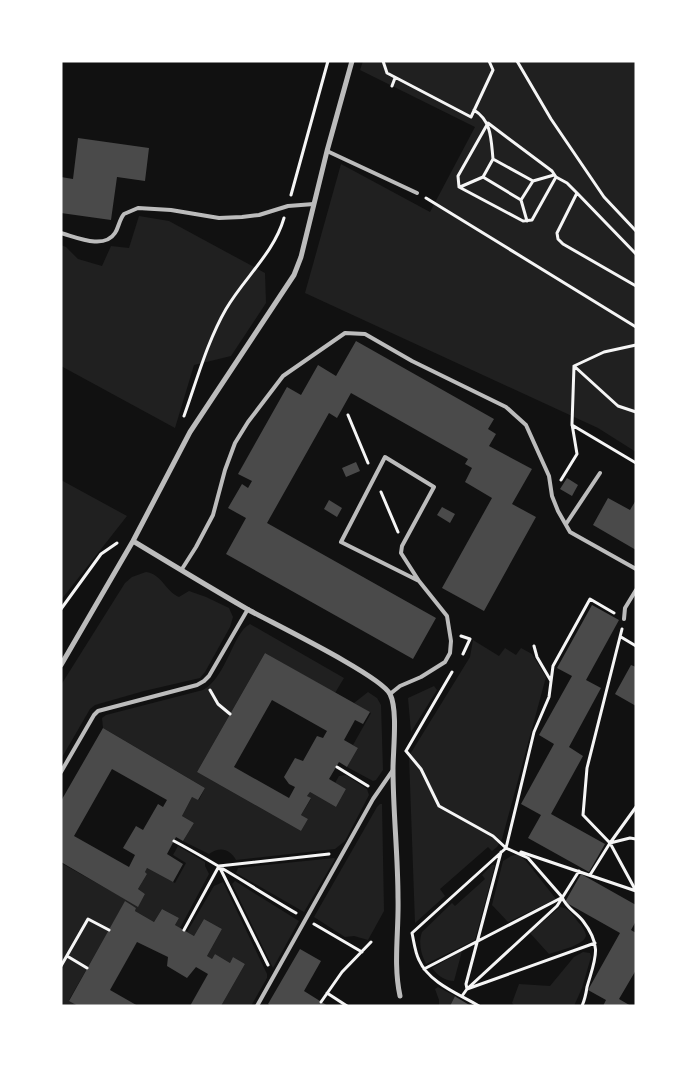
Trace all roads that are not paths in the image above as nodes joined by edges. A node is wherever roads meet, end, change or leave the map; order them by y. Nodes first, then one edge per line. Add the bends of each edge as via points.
1 (352, 61) edge
2 (327, 151) junction
3 (416, 193) road end
4 (314, 204) junction
5 (61, 233) edge
6 (600, 473) dead end
7 (566, 524) junction
8 (134, 541) junction
9 (636, 569) edge
10 (182, 570) junction
11 (419, 581) junction
12 (636, 590) edge
13 (248, 609) junction
14 (624, 619) road end
15 (61, 666) edge
16 (390, 694) junction
17 (393, 770) junction
18 (61, 772) edge
19 (400, 996) dead end
20 (257, 1006) edge

1 - 2 street
2 - 3 lane
2 - 4 street
4 - 5 lane via 219,218 138,208 124,214 114,236 101,242
4 - 8 street via 294,275 190,432
6 - 7 lane
7 - 9 lane via 570,532
7 - 10 lane via 558,511 549,476 526,425 506,407 365,334 345,333 283,376 248,422 235,443 213,515
8 - 10 street
8 - 15 street
10 - 13 street
11 - 11 lane via 341,542 385,457 434,487 402,546 401,553
11 - 16 lane via 447,616 450,653 445,662
12 - 14 lane via 625,608
13 - 16 street via 362,672 384,686
13 - 18 lane via 204,681 98,711
16 - 17 street via 394,727
17 - 19 street via 398,899 397,982
17 - 20 lane via 378,791

